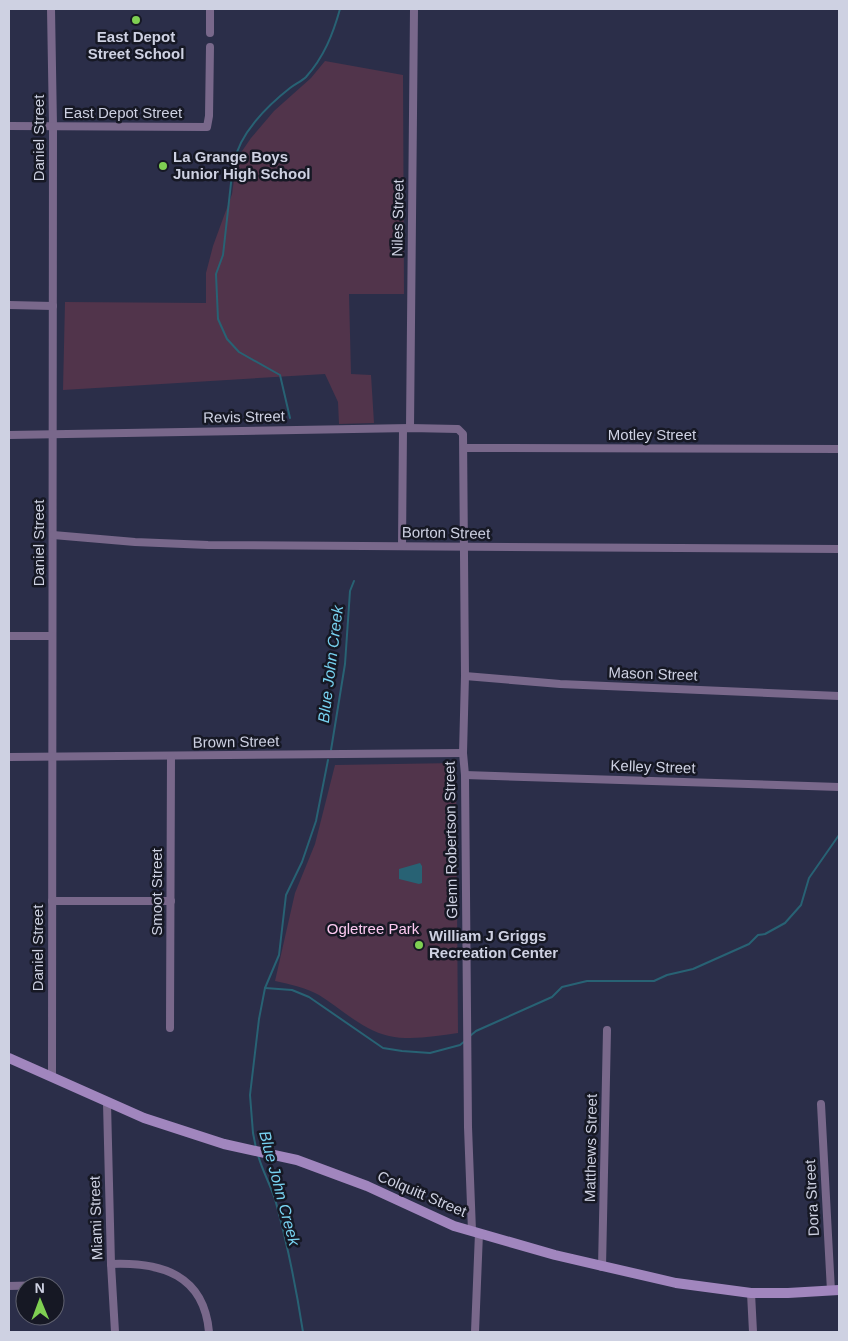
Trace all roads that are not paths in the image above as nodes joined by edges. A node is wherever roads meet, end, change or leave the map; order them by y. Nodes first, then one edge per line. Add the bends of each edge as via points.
1 (51, 9) edge
2 (210, 9) edge
3 (414, 9) edge
4 (210, 33) dead end
5 (210, 47) dead end
6 (9, 126) edge
7 (53, 126) junction
8 (9, 305) edge
9 (53, 306) junction
10 (406, 428) junction
11 (9, 435) edge
12 (53, 435) junction
13 (464, 448) junction
14 (839, 449) edge
15 (52, 535) junction
16 (402, 546) junction
17 (464, 547) junction
18 (839, 549) edge
19 (9, 636) edge
20 (52, 636) junction
21 (465, 676) junction
22 (839, 696) edge
23 (463, 753) junction
24 (171, 756) junction
25 (9, 757) edge
26 (52, 757) junction
27 (465, 775) junction
28 (839, 787) edge
29 (52, 901) junction
30 (171, 901) junction
31 (170, 1028) dead end
32 (607, 1030) dead end
33 (9, 1058) edge
34 (52, 1077) junction
35 (107, 1103) junction
36 (821, 1104) dead end
37 (476, 1232) junction
38 (111, 1264) junction
39 (602, 1267) junction
40 (835, 1290) edge
41 (751, 1293) junction
42 (115, 1332) edge
43 (209, 1332) edge
44 (476, 1332) edge
45 (753, 1332) edge

1 - 7 street, Daniel Street
2 - 4 street
3 - 10 street, Niles Street
5 - 7 street, East Depot Street via 210,116 207,127
6 - 7 street, East Depot Street
7 - 9 street, Daniel Street
8 - 9 street
9 - 12 street, Daniel Street
10 - 12 street, Revis Street
10 - 13 street, Revis Street via 458,429 464,434
10 - 16 street, Niles Street
11 - 12 street, Revis Street
12 - 15 street, Daniel Street
13 - 14 street, Motley Street
13 - 17 street, Glenn Robertson Street
15 - 16 street, Borton Street via 208,545
15 - 20 street, Daniel Street
16 - 17 street, Borton Street
17 - 18 street, Borton Street
17 - 21 street, Glenn Robertson Street
19 - 20 street
20 - 26 street, Daniel Street
21 - 22 street, Mason Street via 560,684
21 - 23 street, Glenn Robertson Street
23 - 24 street, Brown Street
23 - 27 street, Glenn Robertson Street
24 - 26 street, Brown Street
24 - 30 street, Smoot Street
25 - 26 street, Brown Street
26 - 29 street, Daniel Street
27 - 28 street, Kelley Street
27 - 37 street, Glenn Robertson Street via 468,1127
29 - 30 street
29 - 34 street, Daniel Street
30 - 31 street, Smoot Street
32 - 39 street, Matthews Street
33 - 34 street, Colquitt Street
34 - 35 street, Colquitt Street
35 - 37 street, Colquitt Street via 187,1134 324,1169 436,1219
35 - 38 street, Miami Street
36 - 40 street, Dora Street
37 - 39 street, Colquitt Street
37 - 44 street, Glenn Robertson Street
38 - 42 street, Miami Street
38 - 43 street via 127,1263 168,1271 185,1281 201,1300
39 - 41 street, Colquitt Street via 676,1283
40 - 41 street, Colquitt Street
41 - 45 street

